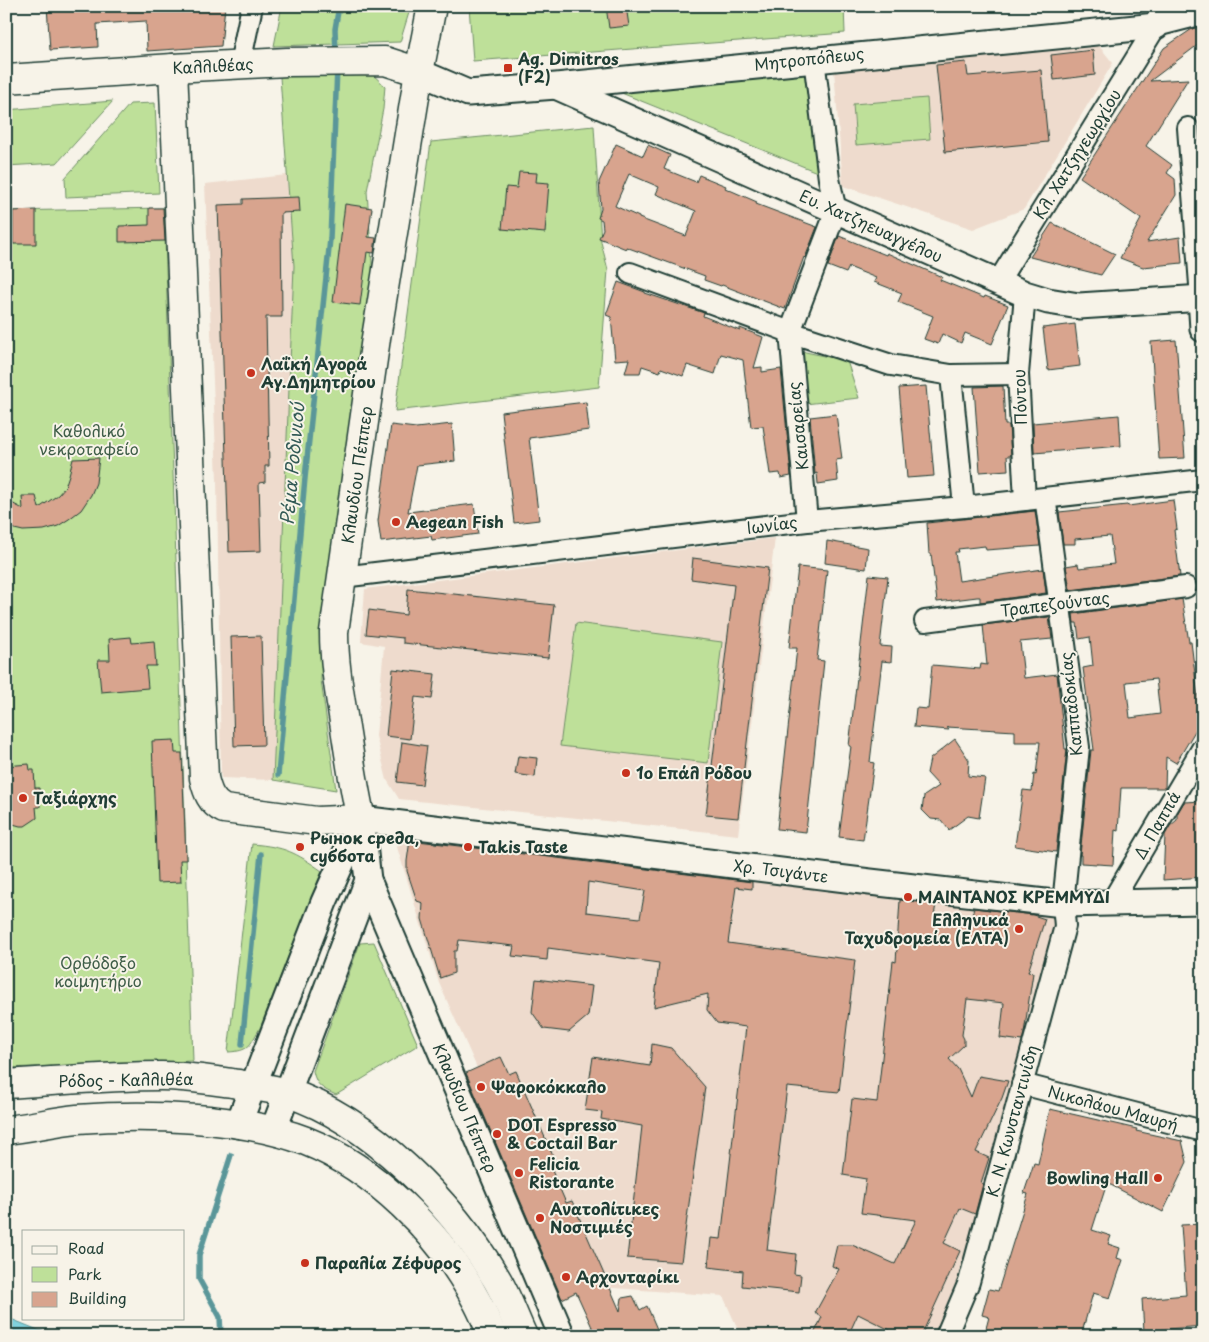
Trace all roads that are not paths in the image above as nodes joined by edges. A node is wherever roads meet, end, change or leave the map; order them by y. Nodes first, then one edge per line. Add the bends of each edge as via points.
1 (252, 6) edge
2 (432, 6) edge
3 (1203, 14) edge
4 (1162, 16) edge
5 (814, 59) junction
6 (240, 64) junction
7 (419, 72) junction
8 (174, 78) junction
9 (6, 80) edge
10 (556, 86) junction
11 (1188, 128) dead end
12 (836, 211) junction
13 (630, 273) dead end
14 (998, 282) junction
15 (1025, 294) junction
16 (1202, 298) edge
17 (1203, 329) edge
18 (790, 332) junction
19 (1018, 374) junction
20 (951, 375) junction
21 (1203, 480) edge
22 (1025, 500) junction
23 (1046, 504) dead end
24 (964, 507) junction
25 (807, 521) junction
26 (342, 577) junction
27 (1186, 587) dead end
28 (1059, 604) junction
29 (925, 621) dead end
30 (1203, 747) edge
31 (361, 819) junction
32 (368, 880) junction
33 (1203, 902) edge
34 (1111, 903) junction
35 (1063, 904) junction
36 (6, 1084) edge
37 (1022, 1084) junction
38 (253, 1086) junction
39 (288, 1093) junction
40 (238, 1125) junction
41 (6, 1130) edge
42 (273, 1131) junction
43 (1203, 1131) edge
44 (493, 1336) edge
45 (523, 1336) edge
46 (562, 1336) edge
47 (946, 1336) edge

1 - 6 street
2 - 7 main road, Κλαυδίου Πέππερ
3 - 4 street, Μητροπόλεως
4 - 5 street, Μητροπόλεως
4 - 14 street, Κλ. Χατζηγεωργίου
5 - 10 street, Μητροπόλεως
5 - 12 street
6 - 7 main road, Καλλιθέας via 385,61
6 - 8 main road, Καλλιθέας
7 - 10 street, Μητροπόλεως via 468,93
7 - 26 main road, Κλαυδίου Πέππερ
8 - 9 main road, Καλλιθέας
8 - 31 main road via 207,789 224,809 317,821
10 - 12 street, Ευ. Χατζηευαγγέλου
11 - 16 street
12 - 14 street, Ευ. Χατζηευαγγέλου
12 - 18 street, Καισαρείας
13 - 18 street
14 - 15 street, Ευ. Χατζηευαγγέλου
15 - 16 street, Ευ. Χατζηευαγγέλου via 1079,306
15 - 19 street, Πόντου
16 - 17 street
18 - 20 street via 891,365
18 - 25 street, Καισαρείας
19 - 20 street
19 - 22 street, Πόντου
20 - 24 street
21 - 22 street, Ιωνίας
22 - 24 street, Ιωνίας
23 - 28 street, Καππαδοκίας
24 - 25 street, Ιωνίας
25 - 26 street, Ιωνίας
26 - 31 main road, Κλαυδίου Πέππερ via 334,632 334,658
27 - 28 street, Τραπεζούντας
28 - 29 street, Τραπεζούντας
28 - 35 street, Καππαδοκίας via 1079,748
30 - 34 street, Δ. Παππά
31 - 32 street
31 - 35 street, Χρ. Τσιγάντε
31 - 38 street via 324,902
32 - 39 street
32 - 46 street, Κλαυδίου Πέππερ
33 - 34 street, Χρ. Τσιγάντε
34 - 35 street, Χρ. Τσιγάντε
35 - 37 street, Κ. Ν. Κωνσταντινίδη via 1065,926
36 - 38 main road, Ρόδος - Καλλιθέα via 161,1076
37 - 43 street, Νικολάου Μαυρή
37 - 47 street, Κ. Ν. Κωνσταντινίδη via 969,1282
38 - 39 main road, Ρόδος - Καλλιθέα
38 - 40 street
39 - 42 street
39 - 45 main road, Ρόδος - Καλλιθέα via 349,1122 368,1135 427,1189 482,1256
40 - 41 main road via 157,1117 77,1119
40 - 42 main road
42 - 44 main road via 308,1142 344,1161 410,1212 459,1272

